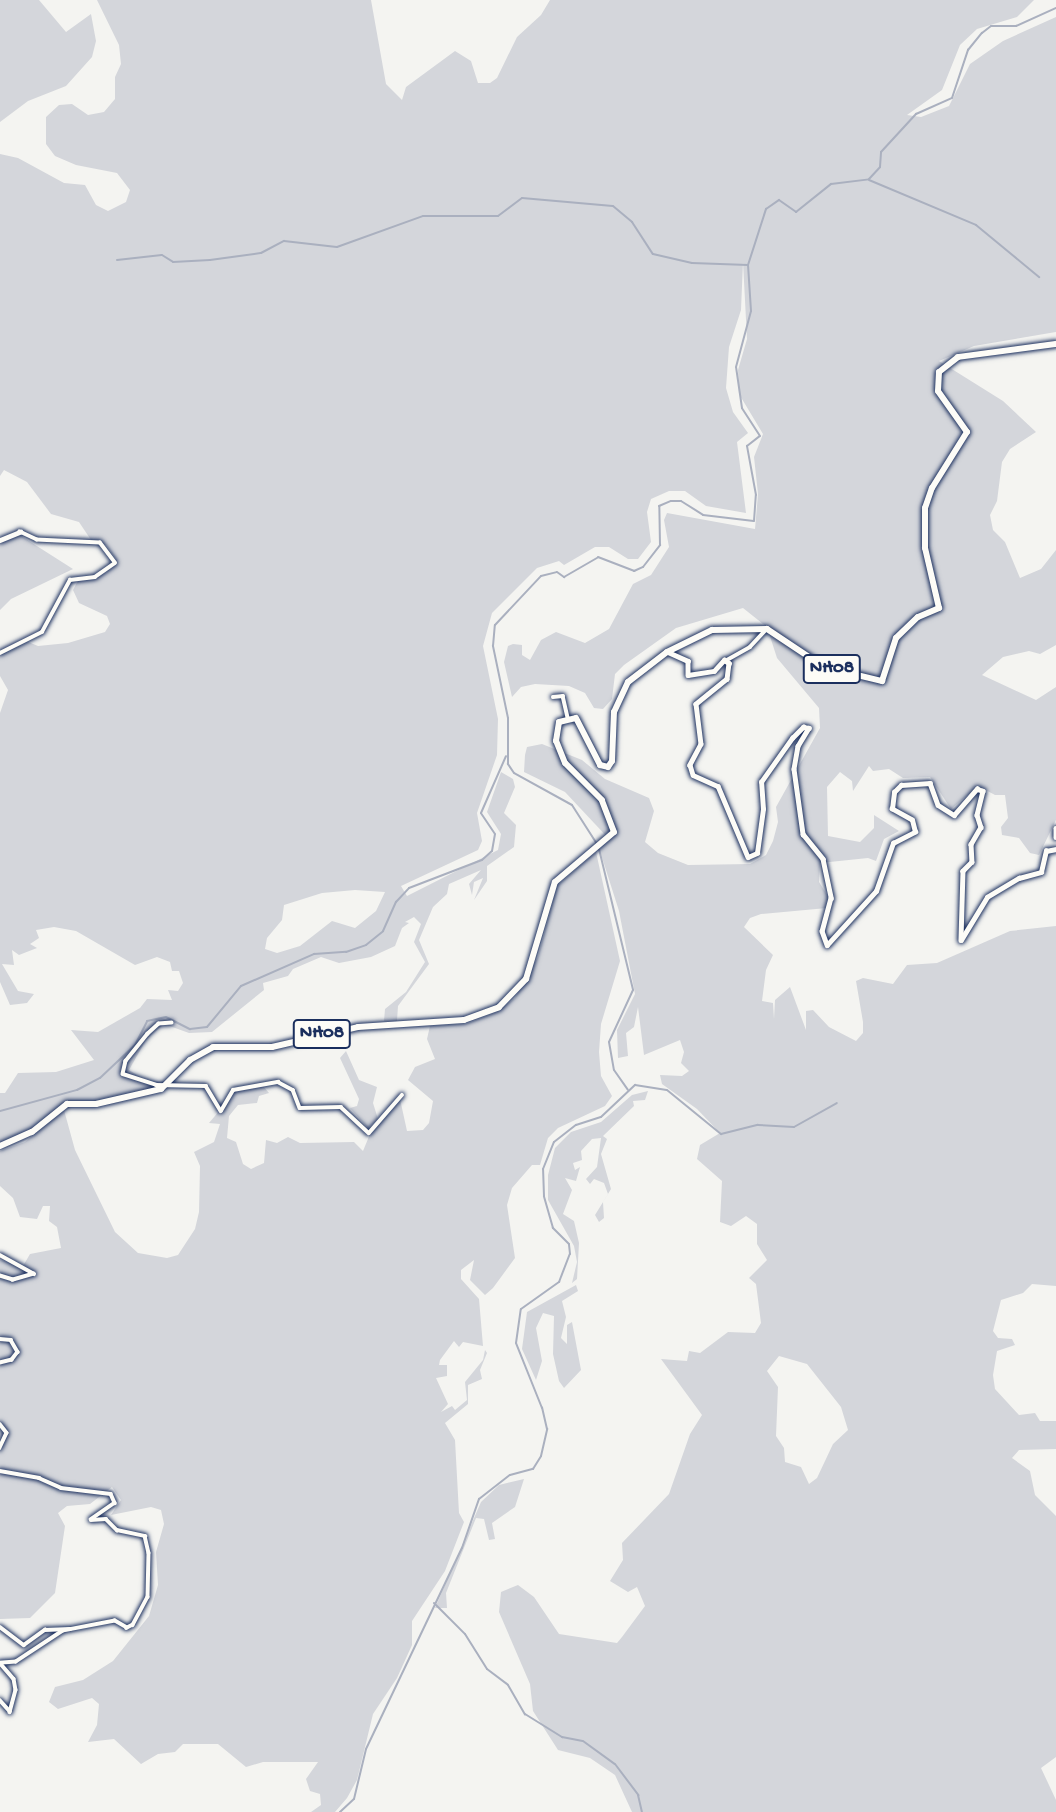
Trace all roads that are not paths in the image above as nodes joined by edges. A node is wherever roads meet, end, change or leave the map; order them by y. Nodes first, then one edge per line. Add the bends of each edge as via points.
1 (1056, 344) edge
2 (20, 532) joint
3 (0, 540) edge
4 (767, 629) junction
5 (667, 652) junction
6 (0, 653) edge
7 (727, 660) junction
8 (553, 697) dead end
9 (568, 717) junction
10 (1056, 828) edge
11 (1056, 837) edge
12 (1056, 849) edge
13 (172, 1023) dead end
14 (169, 1085) junction
15 (402, 1095) dead end
16 (0, 1146) edge
17 (0, 1255) edge
18 (0, 1276) edge
19 (0, 1339) edge
20 (0, 1363) edge
21 (0, 1424) edge
22 (0, 1448) edge
23 (0, 1471) edge
24 (0, 1628) edge
25 (72, 1629) junction
26 (0, 1663) edge
27 (0, 1701) edge

1 - 4 main road, NH08 via 958,357 939,372 938,391 967,432 932,488 925,508 925,548 939,608 918,617 896,638 883,680 875,682 824,667
2 - 3 street
2 - 6 street via 37,540 100,544 115,563 95,576 70,580 60,592 47,627
4 - 5 main road via 712,630
4 - 7 street via 750,647
5 - 7 street via 688,661 688,674 714,671
5 - 9 main road via 639,670 618,700 610,765 600,765 580,722
7 - 12 street via 727,680 696,704 701,744 691,771 718,786 740,829 746,854 752,857 757,852 763,809 761,782 792,738 803,727 809,728 798,746 794,769 803,834 823,859 831,898 823,923 827,946 876,891 893,843 915,832 912,820 892,809 894,792 901,785 930,783 938,805 954,815 977,789 983,791 977,815 981,827 971,844 972,862 963,871 961,940 987,897 1019,878 1041,872 1046,851
8 - 9 street via 563,696
9 - 14 main road, NH08 via 555,727 556,741 565,763 602,800 612,835 579,858 552,887 526,979 491,1011 439,1023 331,1031 272,1047 214,1046 190,1060
10 - 11 street
13 - 14 street via 159,1024 122,1068 123,1074 137,1080
14 - 15 street via 206,1086 221,1111 233,1090 278,1082 293,1090 299,1108 341,1107 369,1133
14 - 16 main road via 96,1104 67,1104 32,1132
17 - 18 street via 34,1274 13,1280
19 - 20 street via 11,1340 18,1352 12,1360
21 - 22 street via 7,1433
23 - 25 street via 39,1478 61,1488 111,1494 115,1503 91,1520 106,1519 117,1530 145,1536 148,1542 148,1597 133,1625 127,1628 115,1621
24 - 25 street via 24,1645 45,1630
25 - 26 street via 16,1662
26 - 27 street via 14,1679 16,1690 10,1712

